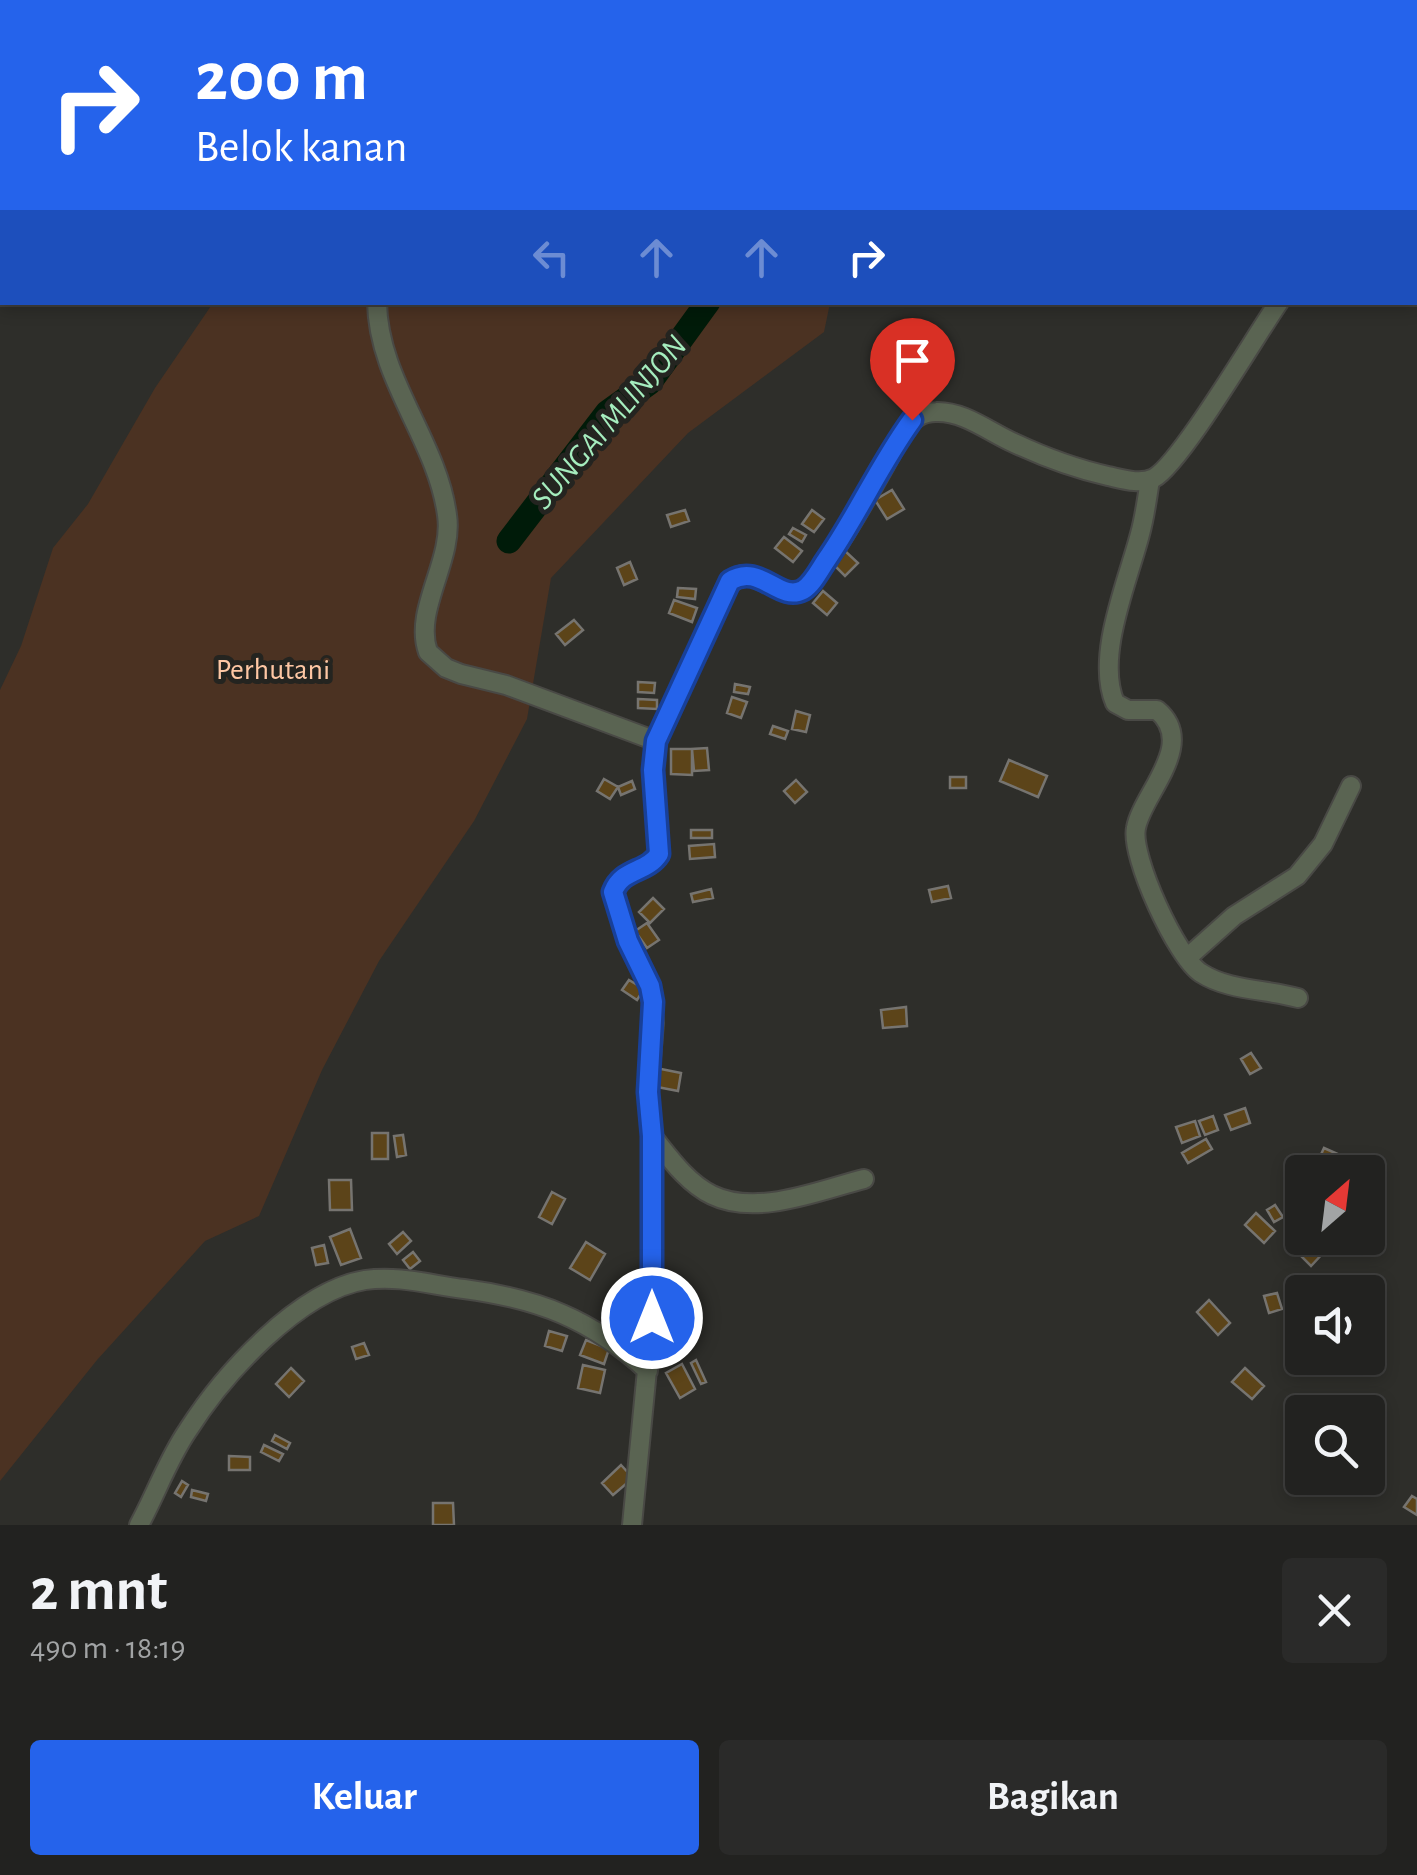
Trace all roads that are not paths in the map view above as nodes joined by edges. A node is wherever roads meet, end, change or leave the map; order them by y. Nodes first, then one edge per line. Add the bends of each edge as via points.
1 (378, 305) edge
2 (1277, 305) edge
3 (1150, 480) junction
4 (656, 741) junction
5 (1352, 786) dead end
6 (1186, 958) junction
7 (1298, 998) dead end
8 (652, 1136) junction
9 (864, 1179) dead end
10 (648, 1371) junction
11 (139, 1525) edge
12 (632, 1525) edge

1 - 4 street via 390,370 434,465 446,509 448,540 425,627 428,652 461,674
2 - 3 street via 1181,449
3 - 4 street via 1124,480 1050,459 945,413 917,416 805,588 791,592 750,575 730,581
3 - 6 street via 1114,626 1110,680 1115,703 1167,718 1166,766 1135,834 1152,891
4 - 8 street via 659,854 624,875 613,892 653,1002
5 - 6 street via 1324,844 1297,876 1234,916
6 - 7 street via 1216,980
8 - 9 street via 683,1173 724,1200 772,1201
8 - 10 street
10 - 11 street via 585,1322 532,1302 393,1278 362,1281 299,1311 258,1345 188,1429
10 - 12 street

